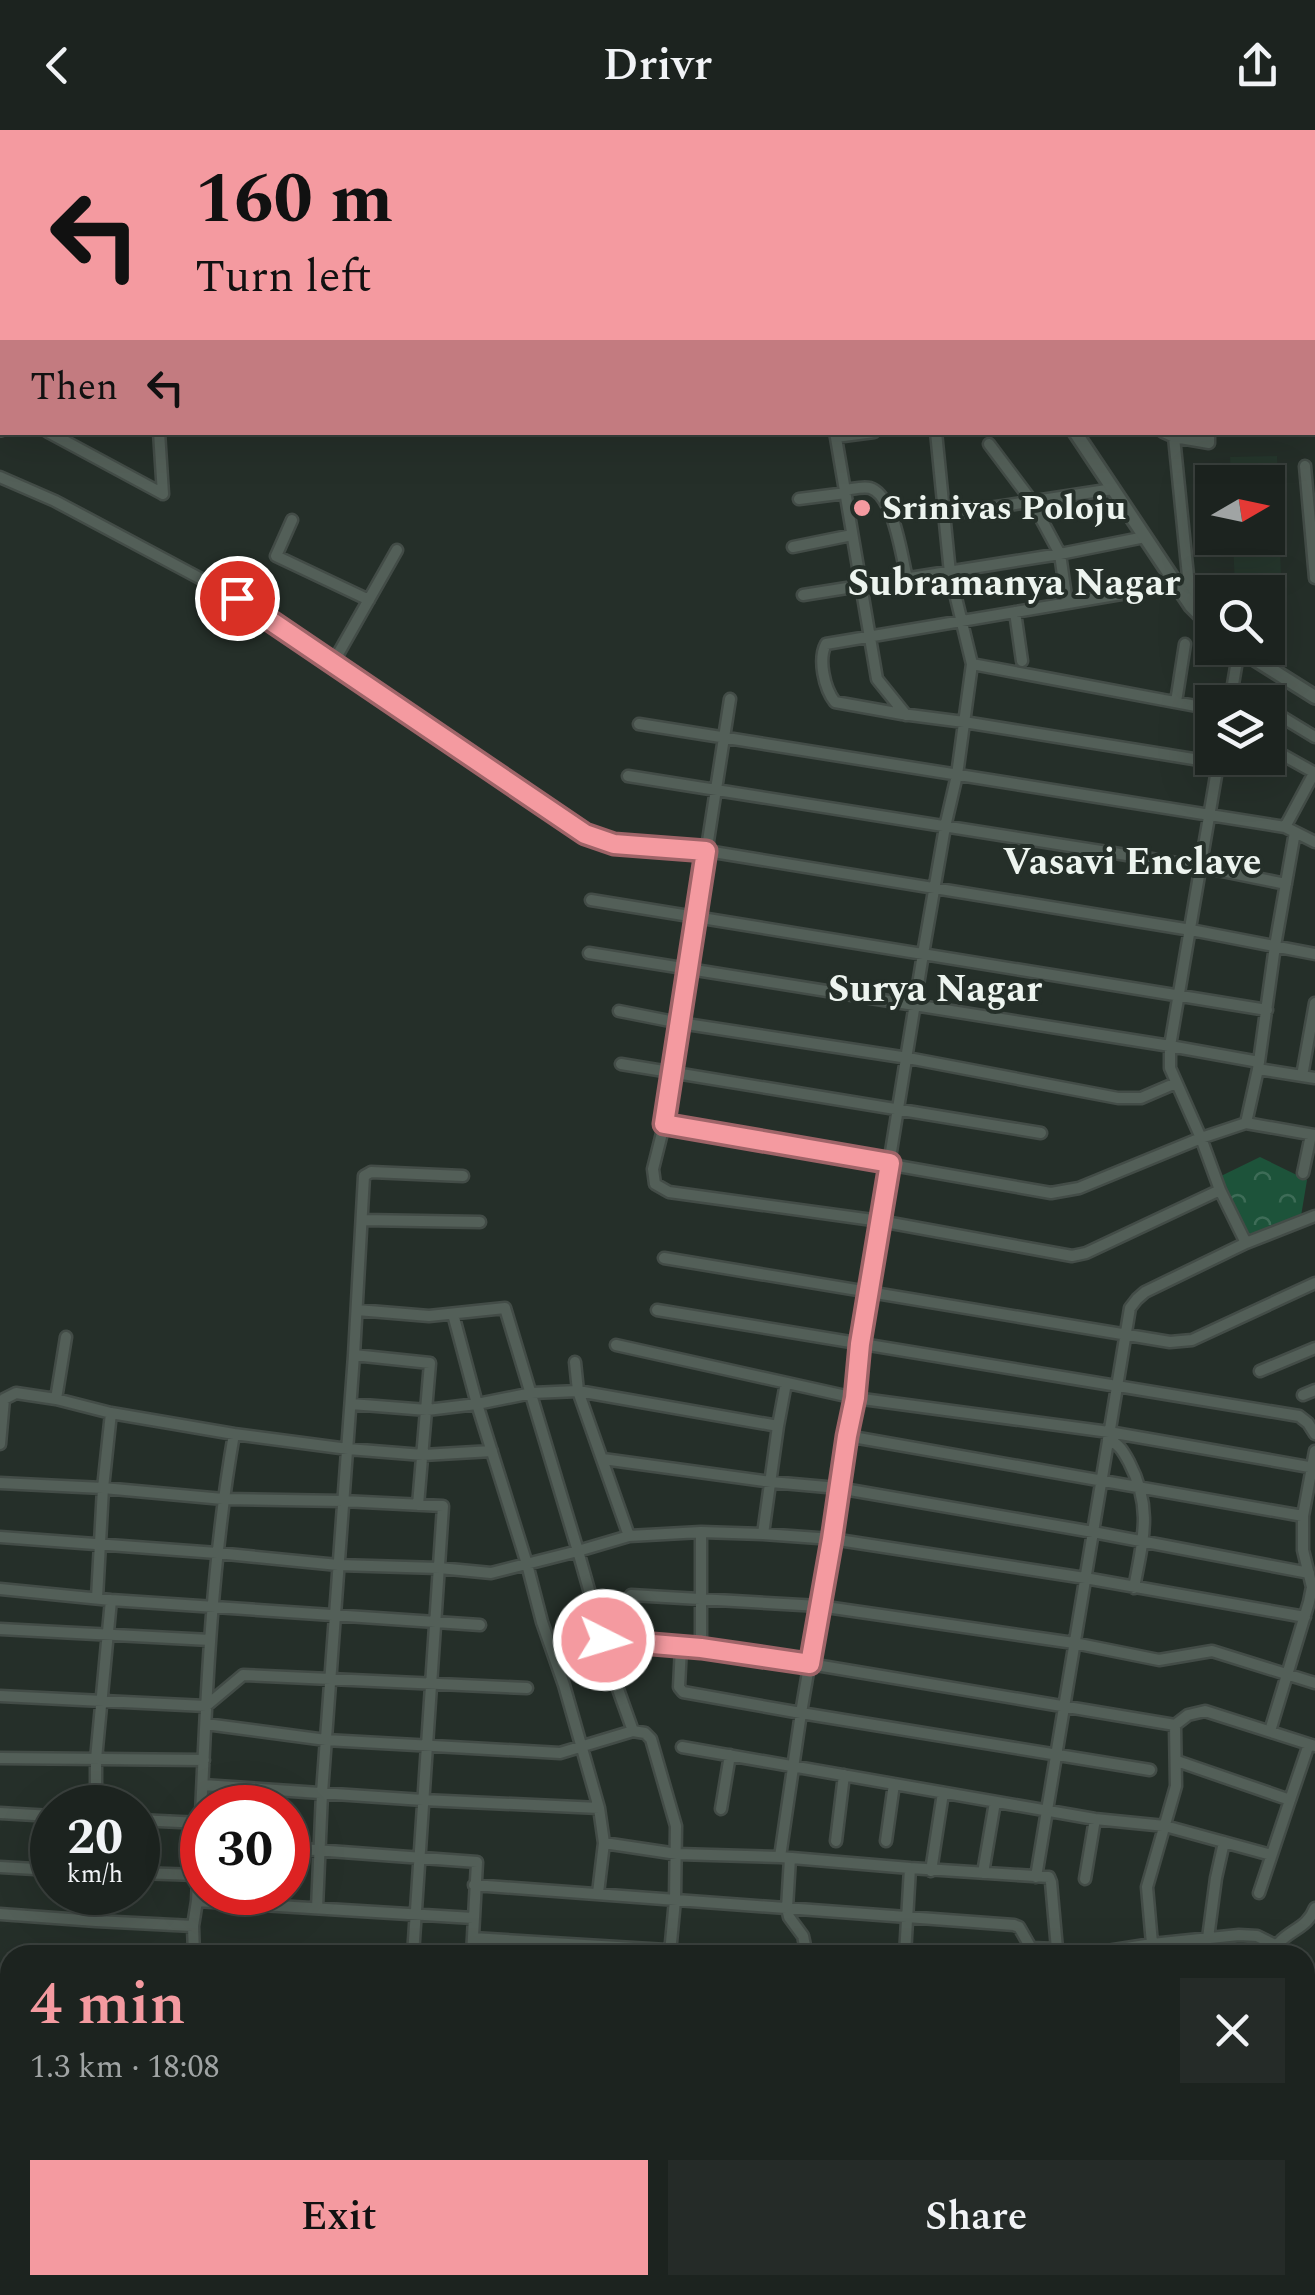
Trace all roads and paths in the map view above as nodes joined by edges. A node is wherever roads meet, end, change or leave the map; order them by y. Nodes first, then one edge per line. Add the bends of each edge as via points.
1 (54, 435) edge
2 (159, 435) edge
3 (836, 435) edge
4 (936, 435) edge
5 (1077, 435) edge
6 (1168, 435) edge
7 (1209, 435) edge
8 (989, 444) dead end
9 (1305, 466) dead end
10 (0, 478) edge
11 (1112, 489) junction
12 (846, 492) junction
13 (799, 500) dead end
14 (1031, 500) junction
15 (944, 514) junction
16 (292, 520) dead end
17 (852, 535) junction
18 (1145, 537) junction
19 (792, 547) dead end
20 (397, 550) dead end
21 (1060, 554) junction
22 (950, 573) junction
23 (1315, 578) edge
24 (907, 579) junction
25 (862, 586) junction
26 (1139, 591) dead end
27 (802, 595) dead end
28 (369, 600) junction
29 (1066, 603) junction
30 (1191, 606) junction
31 (1195, 610) edge
32 (1015, 612) junction
33 (961, 620) junction
34 (870, 638) junction
35 (1185, 644) dead end
36 (1022, 660) dead end
37 (334, 663) junction
38 (972, 664) junction
39 (1268, 665) edge
40 (1308, 688) edge
41 (1315, 697) edge
42 (730, 700) dead end
43 (1176, 702) junction
44 (1195, 705) edge
45 (906, 715) junction
46 (1285, 719) edge
47 (964, 722) junction
48 (639, 724) dead end
49 (1315, 737) edge
50 (724, 738) junction
51 (1195, 756) edge
52 (1285, 756) edge
53 (1314, 773) edge
54 (957, 775) junction
55 (1216, 775) edge
56 (628, 776) dead end
57 (716, 791) junction
58 (1210, 814) junction
59 (945, 826) junction
60 (1290, 830) junction
61 (1314, 839) edge
62 (706, 851) junction
63 (1202, 867) junction
64 (1286, 884) junction
65 (935, 888) junction
66 (591, 900) dead end
67 (696, 917) junction
68 (1191, 930) junction
69 (1275, 946) junction
70 (588, 953) dead end
71 (923, 954) junction
72 (1315, 954) edge
73 (688, 968) junction
74 (1178, 995) junction
75 (1315, 1003) edge
76 (916, 1004) junction
77 (1266, 1010) junction
78 (619, 1011) dead end
79 (680, 1023) junction
80 (1170, 1046) junction
81 (908, 1058) junction
82 (622, 1064) dead end
83 (1259, 1066) junction
84 (672, 1072) junction
85 (1302, 1076) junction
86 (1315, 1078) edge
87 (1176, 1084) junction
88 (898, 1110) junction
89 (1246, 1123) junction
90 (664, 1124) junction
91 (1041, 1133) dead end
92 (1313, 1135) edge
93 (1201, 1138) junction
94 (890, 1163) junction
95 (1303, 1173) dead end
96 (464, 1176) dead end
97 (1220, 1190) junction
98 (1315, 1216) edge
99 (363, 1220) junction
100 (880, 1221) junction
101 (480, 1222) dead end
102 (1246, 1243) junction
103 (664, 1258) dead end
104 (1315, 1283) edge
105 (869, 1291) junction
106 (357, 1310) junction
107 (657, 1310) dead end
108 (453, 1314) junction
109 (1125, 1333) junction
110 (66, 1337) dead end
111 (860, 1344) junction
112 (616, 1345) dead end
113 (1315, 1348) edge
114 (354, 1356) junction
115 (575, 1362) dead end
116 (1260, 1371) dead end
117 (786, 1384) junction
118 (1116, 1385) junction
119 (1315, 1390) edge
120 (578, 1391) junction
121 (532, 1393) junction
122 (1303, 1395) dead end
123 (855, 1398) junction
124 (56, 1399) junction
125 (351, 1404) junction
126 (477, 1404) junction
127 (427, 1410) junction
128 (111, 1414) junction
129 (778, 1426) junction
130 (234, 1434) junction
131 (1315, 1434) edge
132 (847, 1436) junction
133 (1108, 1436) junction
134 (0, 1444) edge
135 (348, 1450) junction
136 (492, 1451) junction
137 (1315, 1451) edge
138 (423, 1455) junction
139 (603, 1459) junction
140 (1314, 1468) edge
141 (1101, 1480) junction
142 (771, 1482) junction
143 (0, 1483) edge
144 (1140, 1487) junction
145 (103, 1488) junction
146 (838, 1488) junction
147 (223, 1498) junction
148 (343, 1501) junction
149 (418, 1505) junction
150 (1303, 1516) junction
151 (701, 1532) junction
152 (1092, 1532) junction
153 (763, 1534) junction
154 (0, 1536) edge
155 (629, 1536) junction
156 (832, 1539) junction
157 (1143, 1542) junction
158 (100, 1544) junction
159 (578, 1551) junction
160 (217, 1553) junction
161 (527, 1564) junction
162 (338, 1565) junction
163 (439, 1568) junction
164 (1309, 1573) junction
165 (1085, 1578) junction
166 (0, 1588) edge
167 (1134, 1588) junction
168 (631, 1596) dead end
169 (97, 1598) junction
170 (701, 1598) junction
171 (111, 1600) junction
172 (819, 1606) junction
173 (212, 1607) junction
174 (336, 1615) junction
175 (1305, 1617) junction
176 (435, 1622) junction
177 (480, 1625) dead end
178 (0, 1629) edge
179 (108, 1635) junction
180 (210, 1640) junction
181 (604, 1640) junction
182 (1074, 1642) junction
183 (680, 1647) junction
184 (701, 1648) junction
185 (810, 1664) junction
186 (1288, 1675) junction
187 (332, 1680) junction
188 (431, 1683) junction
189 (1315, 1683) edge
190 (527, 1688) dead end
191 (0, 1696) edge
192 (102, 1701) junction
193 (206, 1706) junction
194 (1064, 1707) junction
195 (801, 1714) junction
196 (206, 1724) junction
197 (1174, 1725) junction
198 (633, 1731) junction
199 (1270, 1731) junction
200 (326, 1740) junction
201 (1312, 1745) edge
202 (427, 1747) junction
203 (682, 1747) dead end
204 (581, 1748) junction
205 (730, 1756) junction
206 (1056, 1756) junction
207 (0, 1758) edge
208 (96, 1759) junction
209 (204, 1760) junction
210 (1177, 1761) junction
211 (793, 1766) junction
212 (1150, 1770) dead end
213 (844, 1776) junction
214 (894, 1784) junction
215 (96, 1785) edge
216 (203, 1785) edge
217 (310, 1792) edge
218 (322, 1793) junction
219 (944, 1793) junction
220 (423, 1800) junction
221 (1290, 1800) junction
222 (995, 1802) junction
223 (599, 1808) junction
224 (721, 1809) dead end
225 (1046, 1810) junction
226 (0, 1813) edge
227 (30, 1815) edge
228 (1095, 1819) junction
229 (1165, 1826) junction
230 (886, 1841) dead end
231 (836, 1842) dead end
232 (1224, 1842) junction
233 (604, 1843) junction
234 (310, 1849) edge
235 (318, 1850) junction
236 (677, 1854) junction
237 (1271, 1855) junction
238 (419, 1857) junction
239 (785, 1858) junction
240 (0, 1867) edge
241 (910, 1868) junction
242 (30, 1869) edge
243 (931, 1871) junction
244 (984, 1874) junction
245 (1036, 1877) junction
246 (1085, 1879) dead end
247 (474, 1884) junction
248 (598, 1893) junction
249 (1259, 1893) dead end
250 (676, 1900) junction
251 (310, 1908) edge
252 (316, 1908) junction
253 (787, 1908) junction
254 (1315, 1908) edge
255 (0, 1914) edge
256 (416, 1914) junction
257 (96, 1915) edge
258 (194, 1915) edge
259 (907, 1916) junction
260 (474, 1918) junction
261 (96, 1921) junction
262 (192, 1926) junction
263 (473, 1938) junction
264 (1208, 1938) junction
265 (549, 1942) junction
266 (193, 1945) edge
267 (414, 1945) edge
268 (473, 1945) edge
269 (548, 1945) edge
270 (585, 1945) edge
271 (671, 1945) edge
272 (805, 1945) edge
273 (906, 1945) edge
274 (1028, 1945) edge
275 (1058, 1945) edge
276 (1152, 1945) edge
277 (1176, 1945) edge
278 (1267, 1945) edge
279 (1277, 1945) edge

1 - 2 street via 164,494
3 - 12 street
4 - 15 street
5 - 11 street
6 - 7 street via 1208,443
6 - 30 street
8 - 14 street
9 - 23 street
10 - 37 street via 237,598
11 - 14 street
11 - 18 street
12 - 13 street
12 - 17 street
12 - 24 street via 867,488 880,495
14 - 15 street
14 - 21 street
15 - 22 street
16 - 28 street via 276,556
17 - 19 street
17 - 25 street
18 - 21 street
18 - 30 street
20 - 28 street
21 - 22 street
21 - 29 street
22 - 24 street
22 - 33 street
24 - 25 street
25 - 27 street
25 - 34 street
26 - 29 street
28 - 37 street
29 - 32 street
30 - 31 street
32 - 33 street
32 - 36 street
33 - 34 street
33 - 38 street
34 - 45 street via 877,679
34 - 45 street via 824,646 830,695 835,702
35 - 43 street
37 - 62 street via 585,834 614,844
38 - 43 street
38 - 47 street
39 - 40 street
40 - 41 street
42 - 50 street
43 - 44 street
45 - 47 street
46 - 49 street
47 - 51 street
47 - 54 street
48 - 50 street
50 - 54 street
50 - 57 street
52 - 53 street
53 - 60 street
54 - 58 street
54 - 59 street
55 - 58 street
56 - 57 street
57 - 59 street
57 - 62 street
58 - 60 street
58 - 63 street
59 - 63 street
59 - 65 street
60 - 61 street
60 - 64 street
62 - 65 street
62 - 67 street
63 - 64 street
63 - 68 street
64 - 69 street
65 - 68 street
65 - 71 street
66 - 67 street
67 - 71 street
67 - 73 street
68 - 69 street
68 - 74 street
69 - 72 street
69 - 77 street
70 - 73 street
71 - 74 street
71 - 76 street
73 - 76 street
73 - 79 street
74 - 77 street
74 - 80 street
75 - 85 street
76 - 80 street
76 - 81 street
77 - 83 street
78 - 79 street
79 - 81 street
79 - 84 street
80 - 83 street
80 - 87 street
81 - 87 street via 1130,1099
81 - 88 street
82 - 84 street
83 - 85 street
83 - 89 street
84 - 88 street
84 - 90 street
85 - 86 street
87 - 93 street
88 - 91 street
88 - 94 street
89 - 92 street
89 - 93 street
90 - 94 street
90 - 100 street via 652,1175 660,1188
92 - 95 street
93 - 94 street via 1061,1192
93 - 97 street
94 - 100 street
96 - 99 street via 367,1173
97 - 100 street via 1072,1256
97 - 102 street
98 - 102 street
99 - 101 street
99 - 106 street
100 - 105 street
102 - 109 street via 1136,1299
103 - 105 street
104 - 109 street via 1192,1340
105 - 109 street
105 - 111 street
106 - 108 street
106 - 114 street
107 - 111 street
108 - 121 street via 505,1308
108 - 126 street
109 - 118 street
110 - 124 street
111 - 118 street
111 - 123 street
112 - 117 street
113 - 116 street
114 - 125 street
114 - 127 street via 430,1363
115 - 120 street
117 - 123 street
117 - 129 street
118 - 131 street via 1299,1416
118 - 133 street
119 - 122 street
120 - 121 street
120 - 129 street
120 - 139 street
121 - 126 street
121 - 159 street
123 - 132 street
123 - 133 street
124 - 128 street
124 - 134 street via 16,1393 4,1398
125 - 127 street
125 - 135 street
126 - 127 street
126 - 136 street
127 - 138 street
128 - 130 street
128 - 145 street
129 - 142 street
130 - 135 street
130 - 147 street
132 - 141 street
132 - 146 street
133 - 140 street
133 - 141 street
133 - 144 street
135 - 138 street
135 - 148 street
136 - 138 street
136 - 161 street
137 - 140 street
138 - 149 street
139 - 142 street
139 - 155 street
140 - 150 street
141 - 144 street
141 - 152 street
142 - 146 street
142 - 153 street
143 - 145 street
144 - 150 street
144 - 157 street
145 - 147 street
145 - 158 street
146 - 152 street
146 - 156 street
147 - 148 street
147 - 160 street
148 - 149 street
148 - 162 street
149 - 163 street via 443,1506
150 - 164 street
151 - 153 street
151 - 155 street
151 - 170 street
152 - 157 street
152 - 165 street
153 - 156 street
154 - 158 street
155 - 159 street
156 - 165 street
156 - 172 street
157 - 164 street
157 - 167 street
158 - 160 street
158 - 169 street
159 - 161 street
159 - 181 street
160 - 162 street
160 - 173 street
161 - 163 street via 491,1573
161 - 204 street
162 - 163 street
162 - 174 street
163 - 176 street
164 - 175 street
165 - 167 street
165 - 182 street
166 - 169 street
167 - 175 street
168 - 170 street
169 - 171 street
170 - 172 street
170 - 184 street
171 - 173 street
171 - 179 street
172 - 182 street
172 - 185 street
173 - 174 street
173 - 180 street
174 - 176 street
174 - 187 street
175 - 186 street
176 - 177 street
176 - 188 street
178 - 179 street
179 - 180 street
179 - 192 street
180 - 193 street
181 - 183 street
181 - 198 street
182 - 186 street via 1159,1660 1212,1651
182 - 194 street
183 - 184 street
183 - 195 street via 680,1690
184 - 185 street
185 - 194 street
185 - 195 street
186 - 189 street
186 - 199 street
187 - 188 street
187 - 193 street via 243,1675
187 - 200 street
188 - 190 street
188 - 202 street
191 - 192 street
192 - 193 street
192 - 208 street
193 - 196 street
194 - 197 street
194 - 206 street
195 - 206 street
195 - 211 street
196 - 200 street
196 - 209 street
197 - 199 street via 1205,1710
197 - 210 street
198 - 204 street
198 - 236 street via 650,1739 676,1826
199 - 201 street
200 - 202 street
200 - 218 street
201 - 221 street
202 - 204 street via 560,1753
202 - 220 street
203 - 205 street
204 - 223 street
205 - 211 street
205 - 224 street
206 - 212 street
206 - 225 street
207 - 208 street
208 - 209 street
208 - 215 street
209 - 216 street
210 - 221 street
210 - 229 street
211 - 213 street
211 - 239 street
213 - 214 street
213 - 231 street
214 - 219 street
214 - 230 street
217 - 218 street
218 - 220 street
218 - 235 street
219 - 222 street
219 - 243 street
220 - 223 street
220 - 238 street
221 - 237 street
222 - 225 street
222 - 244 street
223 - 233 street
225 - 228 street
225 - 245 street
226 - 227 street
228 - 229 street
228 - 246 street
229 - 232 street
229 - 276 street via 1146,1888
232 - 237 street
232 - 264 street
233 - 236 street
233 - 248 street
234 - 235 street
235 - 238 street
235 - 252 street
236 - 239 street
236 - 250 street
237 - 249 street
238 - 247 street via 476,1862
238 - 256 street
239 - 241 street
239 - 253 street
240 - 242 street
241 - 243 street
241 - 259 street
243 - 244 street
244 - 245 street
245 - 275 street via 1050,1878
247 - 248 street
247 - 260 street
248 - 250 street
250 - 253 street
250 - 271 street
251 - 252 street
252 - 256 street
253 - 259 street
253 - 272 street
254 - 279 street
255 - 261 street
256 - 260 street
256 - 267 street
257 - 261 street
258 - 262 street
259 - 273 street
259 - 274 street via 1014,1925
260 - 263 street
261 - 262 street
262 - 266 street
263 - 265 street
263 - 268 street
264 - 277 street
264 - 278 street via 1257,1936
265 - 269 street
265 - 270 street

